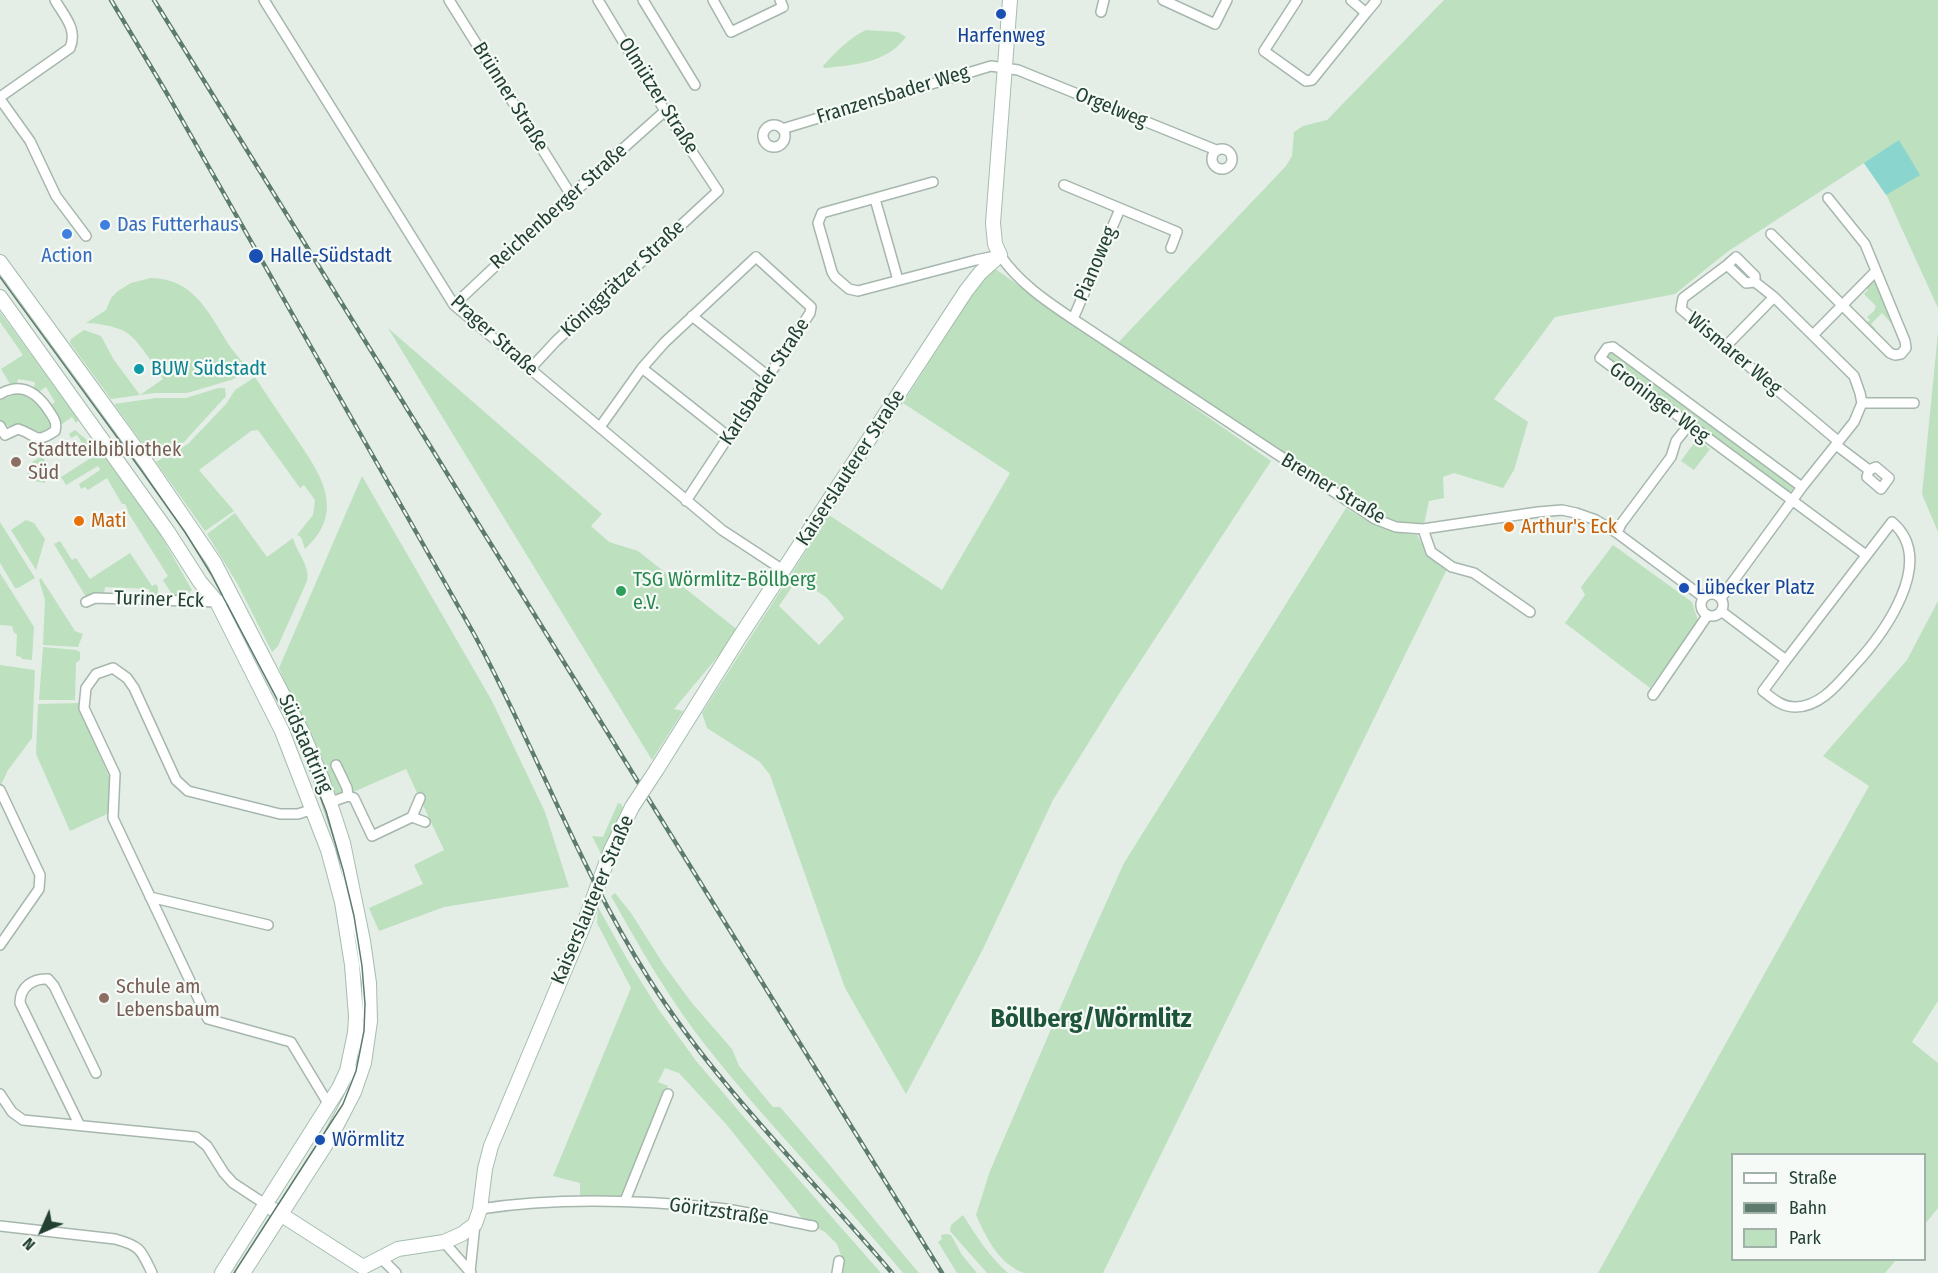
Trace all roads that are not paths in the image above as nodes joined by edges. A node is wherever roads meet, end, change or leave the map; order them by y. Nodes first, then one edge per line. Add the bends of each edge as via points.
1 (55, 0) edge
2 (264, 0) edge
3 (450, 0) edge
4 (598, 0) edge
5 (643, 0) edge
6 (713, 0) edge
7 (780, 0) edge
8 (1010, 0) edge
9 (1104, 0) edge
10 (1163, 0) edge
11 (1227, 0) edge
12 (1297, 0) edge
13 (1351, 0) edge
14 (1376, 0) edge
15 (1101, 12) dead end
16 (1366, 13) junction
17 (1005, 67) junction
18 (695, 85) dead end
19 (0, 98) edge
20 (666, 111) junction
21 (782, 129) dead end
22 (1216, 150) dead end
23 (933, 182) dead end
24 (1064, 185) dead end
25 (718, 191) joint
26 (571, 195) junction
27 (875, 198) junction
28 (1828, 198) dead end
29 (1120, 209) junction
30 (1771, 234) dead end
31 (86, 236) dead end
32 (1171, 248) dead end
33 (1000, 255) junction
34 (0, 262) edge
35 (1876, 271) junction
36 (898, 280) junction
37 (0, 297) edge
38 (1774, 297) junction
39 (454, 305) junction
40 (1842, 306) junction
41 (692, 316) junction
42 (1073, 319) junction
43 (1813, 335) junction
44 (1725, 347) junction
45 (642, 368) junction
46 (530, 369) junction
47 (768, 376) junction
48 (0, 394) edge
49 (1862, 403) junction
50 (1914, 403) dead end
51 (1689, 425) junction
52 (0, 426) edge
53 (600, 427) junction
54 (729, 437) junction
55 (1837, 443) junction
56 (1869, 470) dead end
57 (1802, 488) junction
58 (686, 501) junction
59 (1792, 501) junction
60 (1424, 529) junction
61 (1617, 533) junction
62 (1866, 555) junction
63 (783, 570) junction
64 (232, 597) junction
65 (1703, 597) junction
66 (1721, 598) junction
67 (86, 602) dead end
68 (217, 602) junction
69 (1721, 611) junction
70 (1530, 612) dead end
71 (1707, 616) junction
72 (1786, 660) junction
73 (1653, 695) dead end
74 (336, 765) dead end
75 (0, 789) edge
76 (348, 796) junction
77 (420, 798) dead end
78 (331, 802) junction
79 (313, 809) junction
80 (412, 817) junction
81 (425, 822) dead end
82 (150, 897) junction
83 (268, 925) dead end
84 (0, 945) edge
85 (96, 1073) dead end
86 (0, 1094) edge
87 (668, 1094) dead end
88 (328, 1105) junction
89 (79, 1124) junction
90 (625, 1201) junction
91 (265, 1204) junction
92 (480, 1209) junction
93 (281, 1215) junction
94 (475, 1224) junction
95 (0, 1226) edge
96 (813, 1226) dead end
97 (444, 1242) junction
98 (381, 1258) junction
99 (839, 1261) dead end
100 (362, 1271) edge
101 (471, 1272) edge
102 (152, 1273) edge
103 (222, 1273) edge
104 (243, 1273) edge
105 (396, 1273) edge
106 (837, 1273) edge

1 - 19 street via 71,27 74,38 70,48
2 - 39 street, Prager Straße
3 - 26 street, Brünner Straße
4 - 20 street, Olmützer Straße
5 - 18 street
6 - 7 street via 731,32 783,7
8 - 17 street
9 - 15 street
10 - 11 street via 1215,24
12 - 16 street via 1264,51 1306,81 1312,80
13 - 16 street
14 - 16 street
17 - 21 street, Franzensbader Weg via 991,66
17 - 22 street, Orgelweg
17 - 33 street via 993,223
19 - 31 street via 30,141 56,196
20 - 25 street, Olmützer Straße
20 - 26 street, Reichenberger Straße
23 - 27 street
24 - 29 street, Pianoweg
25 - 46 street, Königgrätzer Straße via 556,340
26 - 39 street, Reichenberger Straße
27 - 36 street
27 - 36 street via 822,213 819,218 832,272 849,289 858,291
28 - 35 street via 1865,244
29 - 32 street, Pianoweg via 1177,232
29 - 42 street, Pianoweg
30 - 40 street
33 - 36 street
33 - 42 street, Bremer Straße via 1021,280
33 - 63 street, Kaiserslauterer Straße via 966,291
34 - 64 street, Südstadtring via 186,519
35 - 40 street
35 - 40 street via 1905,341 1906,348 1901,354 1890,353
37 - 68 street, Südstadtring
38 - 43 street
38 - 44 street
38 - 44 street, Wismarer Weg via 1755,282 1746,283 1727,265 1683,298 1681,309
39 - 46 street, Prager Straße
40 - 43 street
41 - 45 street, Karlsbader Straße
41 - 47 street
41 - 47 street, Karlsbader Straße via 756,257 811,307
42 - 60 street, Bremer Straße via 1375,519 1396,527
43 - 49 street via 1854,376
44 - 55 street, Wismarer Weg
45 - 53 street, Karlsbader Straße
45 - 54 street
46 - 53 street, Prager Straße
47 - 54 street, Karlsbader Straße
48 - 52 street via 9,389 36,394 57,427 38,439 18,429 5,435
49 - 50 street
49 - 55 street via 1854,422
51 - 57 street, Groninger Weg via 1599,358 1607,348 1613,347
51 - 59 street, Groninger Weg
51 - 61 street
53 - 58 street, Prager Straße
54 - 58 street, Karlsbader Straße
55 - 56 street, Wismarer Weg
55 - 57 street
57 - 59 street
58 - 63 street, Prager Straße
59 - 62 street, Groninger Weg
59 - 66 street
60 - 61 street, Bremer Straße via 1562,510 1596,520
60 - 70 street via 1431,552 1452,567 1474,573
61 - 65 street, Bremer Straße
62 - 72 street
62 - 72 street via 1892,522 1907,539 1912,558 1901,604 1868,651 1829,692 1812,704 1794,707 1779,704 1763,691
63 - 92 street, Kaiserslauterer Straße, bridge via 632,807 611,850 491,1146
64 - 68 street, Turiner Eck
64 - 78 street, Südstadtring via 302,732
65 - 66 street via 1709,593
65 - 71 street via 1701,610
66 - 69 street
67 - 68 street, Turiner Eck via 94,598
68 - 79 street, Südstadtring via 282,730
69 - 71 street
69 - 72 street
71 - 73 street
74 - 76 street
75 - 84 street via 40,875 39,889
76 - 78 street
76 - 80 street via 357,801 372,836
77 - 80 street
78 - 93 street, Südstadtring via 363,941 370,1002 368,1044 359,1079 346,1107
79 - 82 street via 280,814 188,791 176,780 135,688 113,669 96,674 86,688 84,708 114,774 113,818
79 - 88 street, Südstadtring via 342,902 355,995 355,1033 347,1071
80 - 81 street
82 - 83 street
82 - 88 street via 208,1019 291,1042
85 - 89 street via 54,986 48,979 39,978 26,987 20,1003
86 - 89 street via 23,1120
87 - 90 street
88 - 91 street, Südstadtring
89 - 91 street via 196,1137 233,1183
90 - 92 street, Göritzstraße via 512,1204
90 - 96 street, Göritzstraße via 720,1208
91 - 93 street
91 - 103 street, Südstadtring
92 - 94 street, Kaiserslauterer Straße
93 - 100 street
93 - 104 street, Südstadtring
94 - 97 street
94 - 101 street
95 - 102 street via 131,1243 141,1251
97 - 98 street via 398,1249
97 - 101 street
98 - 100 street
98 - 105 street
99 - 106 street

